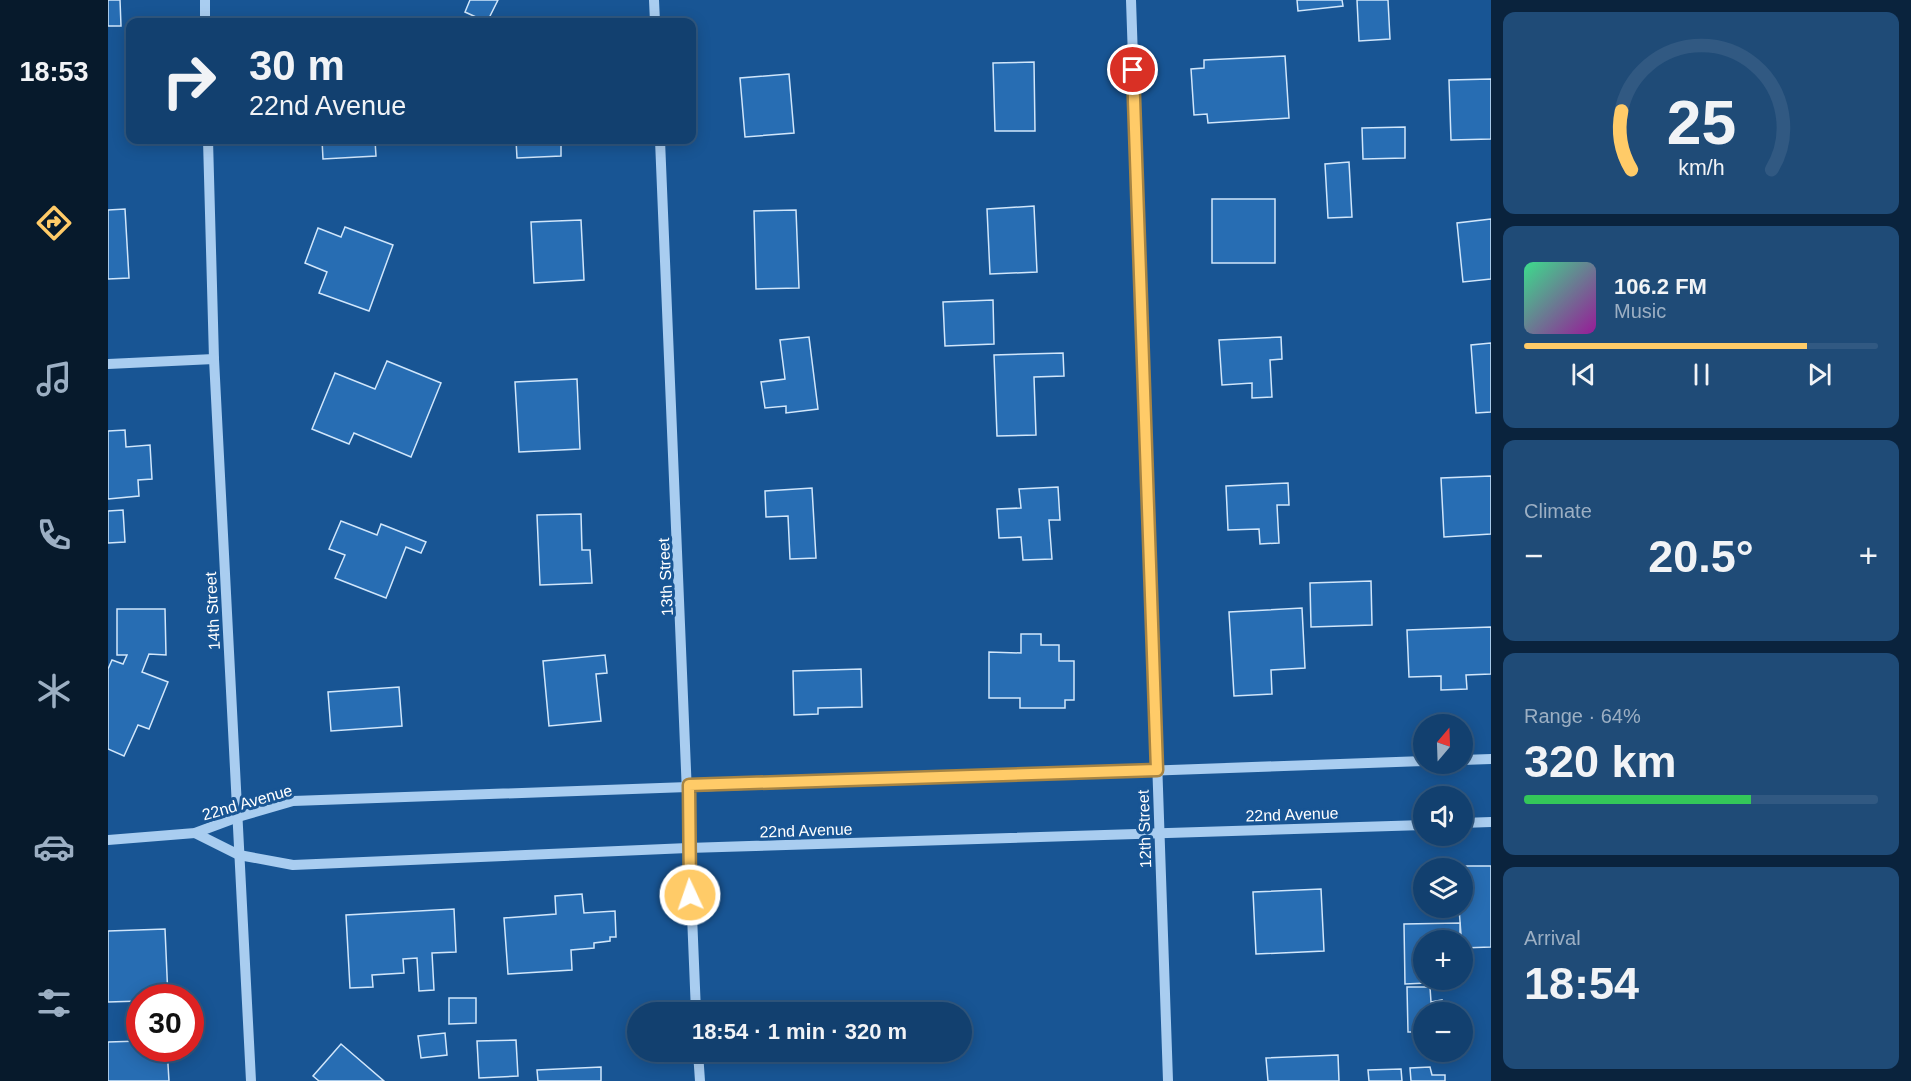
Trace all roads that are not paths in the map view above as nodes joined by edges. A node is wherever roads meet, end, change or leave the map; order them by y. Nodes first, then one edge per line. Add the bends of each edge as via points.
1 (204, 0) edge
2 (654, 0) edge
3 (1131, 0) edge
4 (205, 18) edge
5 (655, 18) edge
6 (208, 144) edge
7 (660, 144) edge
8 (214, 359) junction
9 (108, 364) edge
10 (1491, 759) edge
11 (1473, 760) edge
12 (1413, 761) edge
13 (1157, 770) junction
14 (689, 785) junction
15 (238, 817) junction
16 (1491, 822) edge
17 (1473, 823) edge
18 (1413, 825) edge
19 (195, 833) junction
20 (1159, 834) junction
21 (108, 840) edge
22 (688, 848) junction
23 (239, 855) junction
24 (696, 1002) edge
25 (699, 1062) edge
26 (251, 1081) edge
27 (700, 1081) edge
28 (1168, 1081) edge

1 - 4 street
2 - 5 street
3 - 13 street, 12th Street
6 - 8 street, 14th Street
7 - 14 street, 13th Street
8 - 9 street
8 - 15 street, 14th Street
10 - 11 street
12 - 13 street, 22nd Avenue
13 - 14 street, 22nd Avenue
13 - 20 street, 12th Street
14 - 15 street, 22nd Avenue via 293,801
14 - 22 street, 13th Street
15 - 19 street, 22nd Avenue
15 - 23 street, 14th Street
16 - 17 street
18 - 20 street, 22nd Avenue
19 - 21 street, 22nd Avenue
19 - 23 street, 22nd Avenue
20 - 22 street, 22nd Avenue
20 - 28 street, 12th Street
22 - 23 street, 22nd Avenue via 293,865
22 - 24 street, 13th Street
23 - 26 street, 14th Street
25 - 27 street

